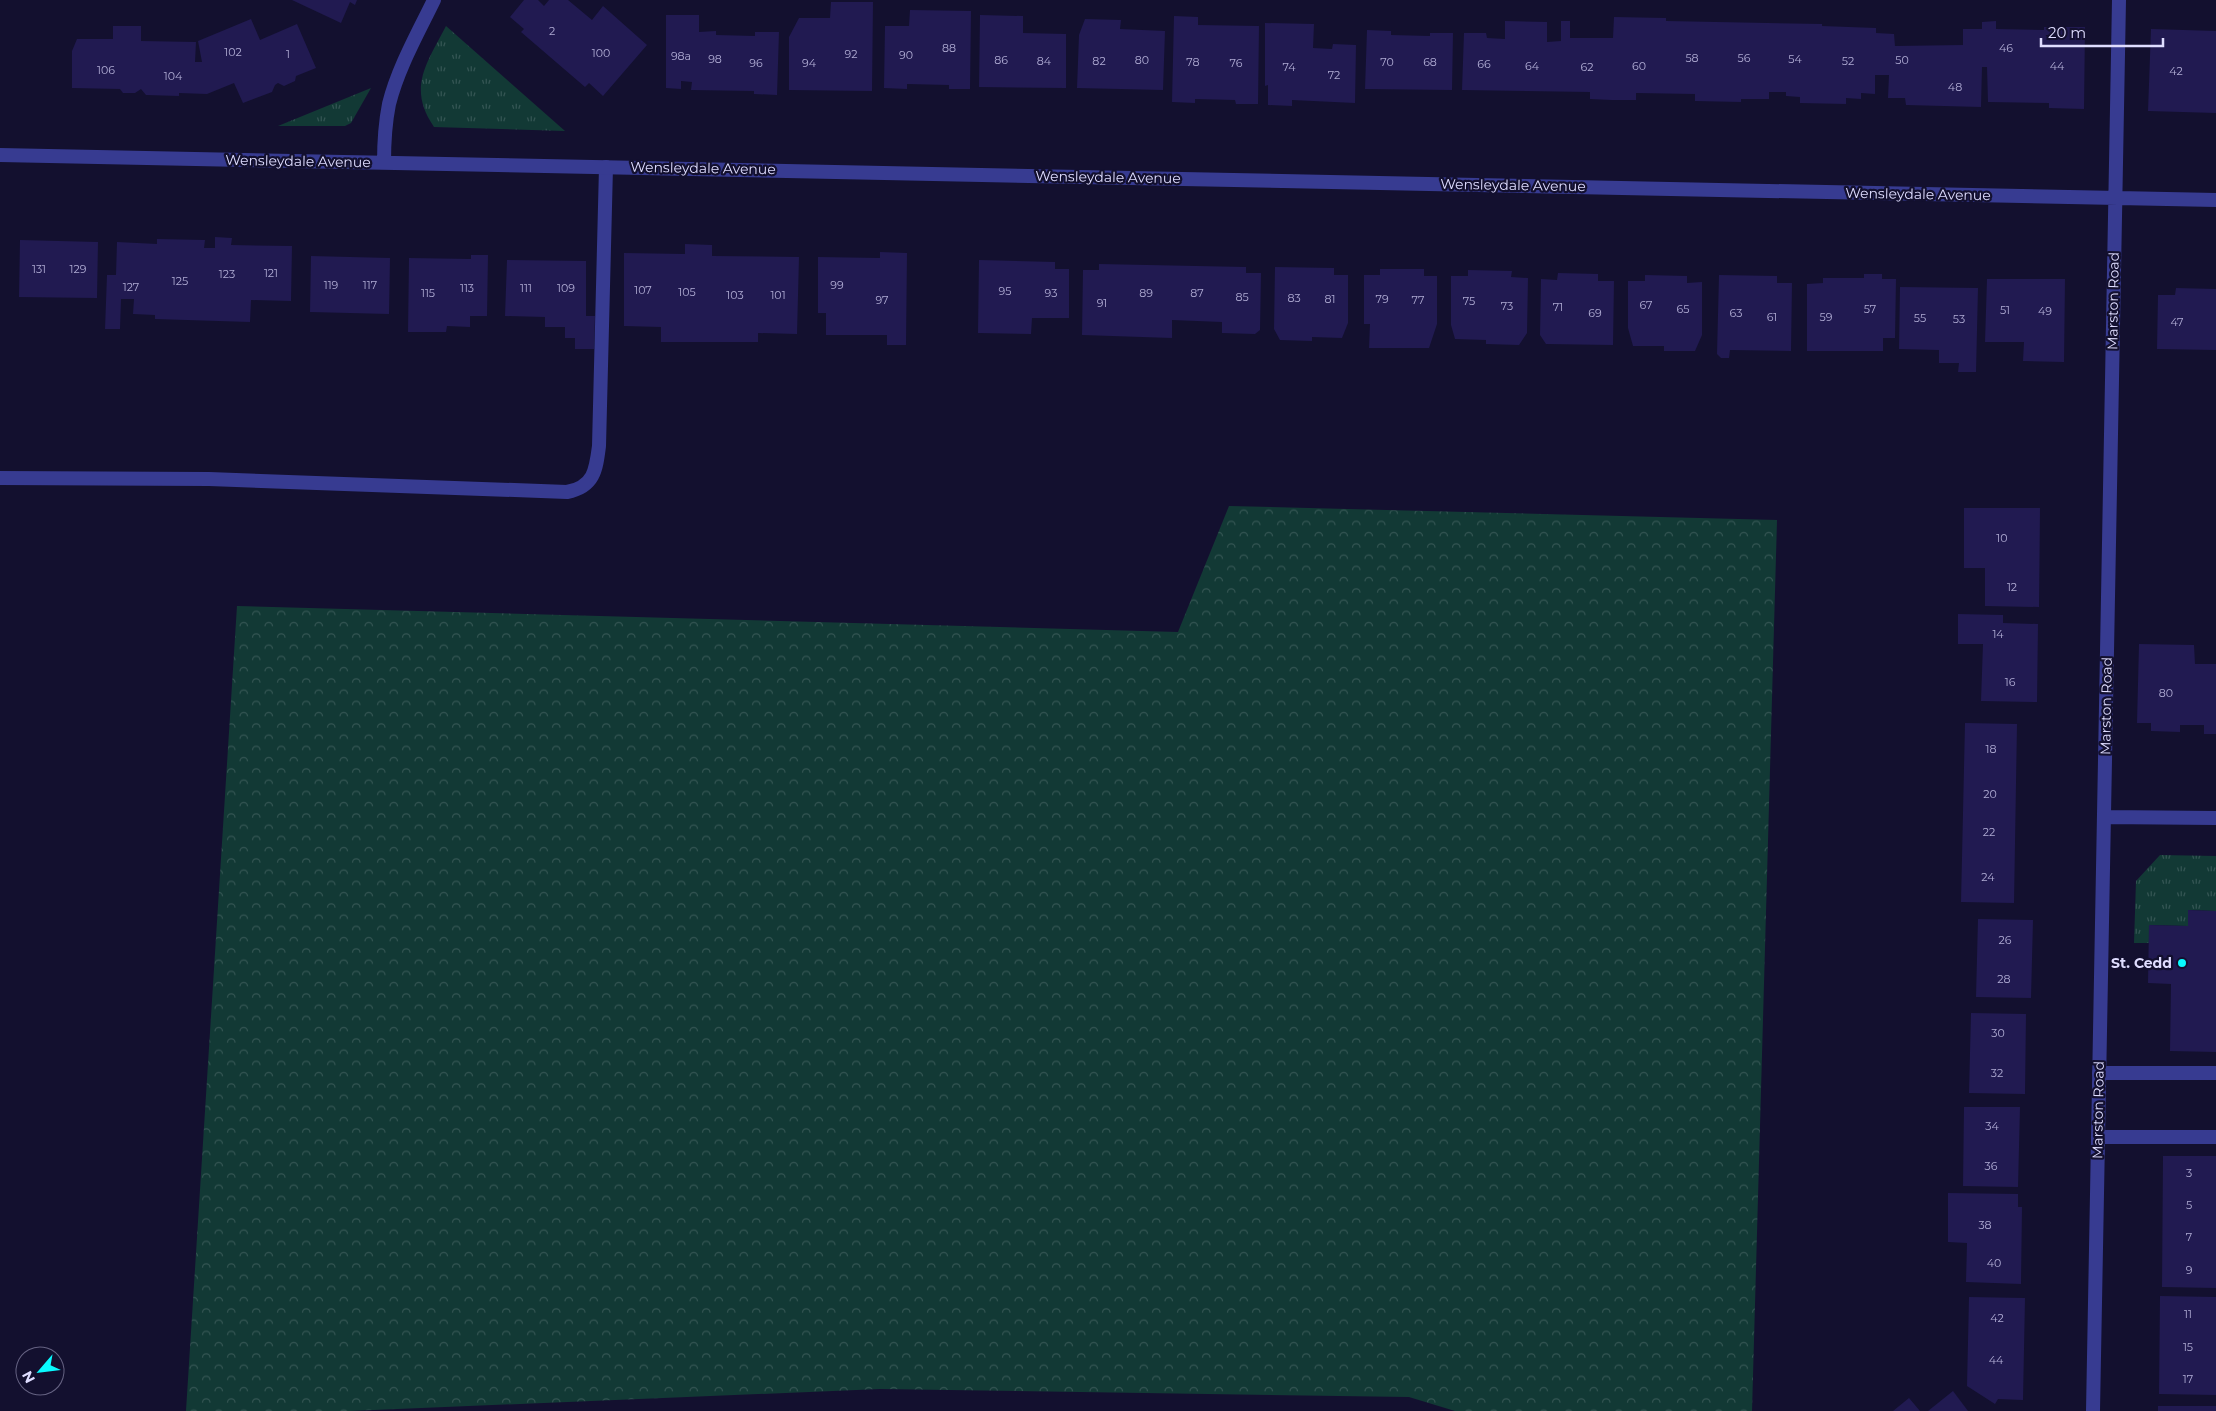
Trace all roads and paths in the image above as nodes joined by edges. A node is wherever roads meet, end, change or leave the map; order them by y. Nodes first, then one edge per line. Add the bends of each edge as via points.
1 (434, 0) edge
2 (2119, 0) edge
3 (0, 155) edge
4 (384, 163) junction
5 (606, 167) junction
6 (2115, 198) junction
7 (2216, 200) edge
8 (0, 478) edge
9 (2104, 817) junction
10 (2216, 818) edge
11 (2099, 1073) junction
12 (2216, 1073) edge
13 (2098, 1137) junction
14 (2216, 1137) edge
15 (2093, 1411) edge

1 - 4 street via 402,68 390,103 384,132
2 - 6 street, Marston Road
3 - 4 street, Wensleydale Avenue
4 - 5 street, Wensleydale Avenue
5 - 6 street, Wensleydale Avenue
5 - 8 street via 599,446 592,477 579,490 209,478
6 - 7 street, Wensleydale Avenue
6 - 9 street, Marston Road
9 - 10 street
9 - 11 street, Marston Road
11 - 12 street
11 - 13 street, Marston Road
13 - 14 street
13 - 15 street, Marston Road

